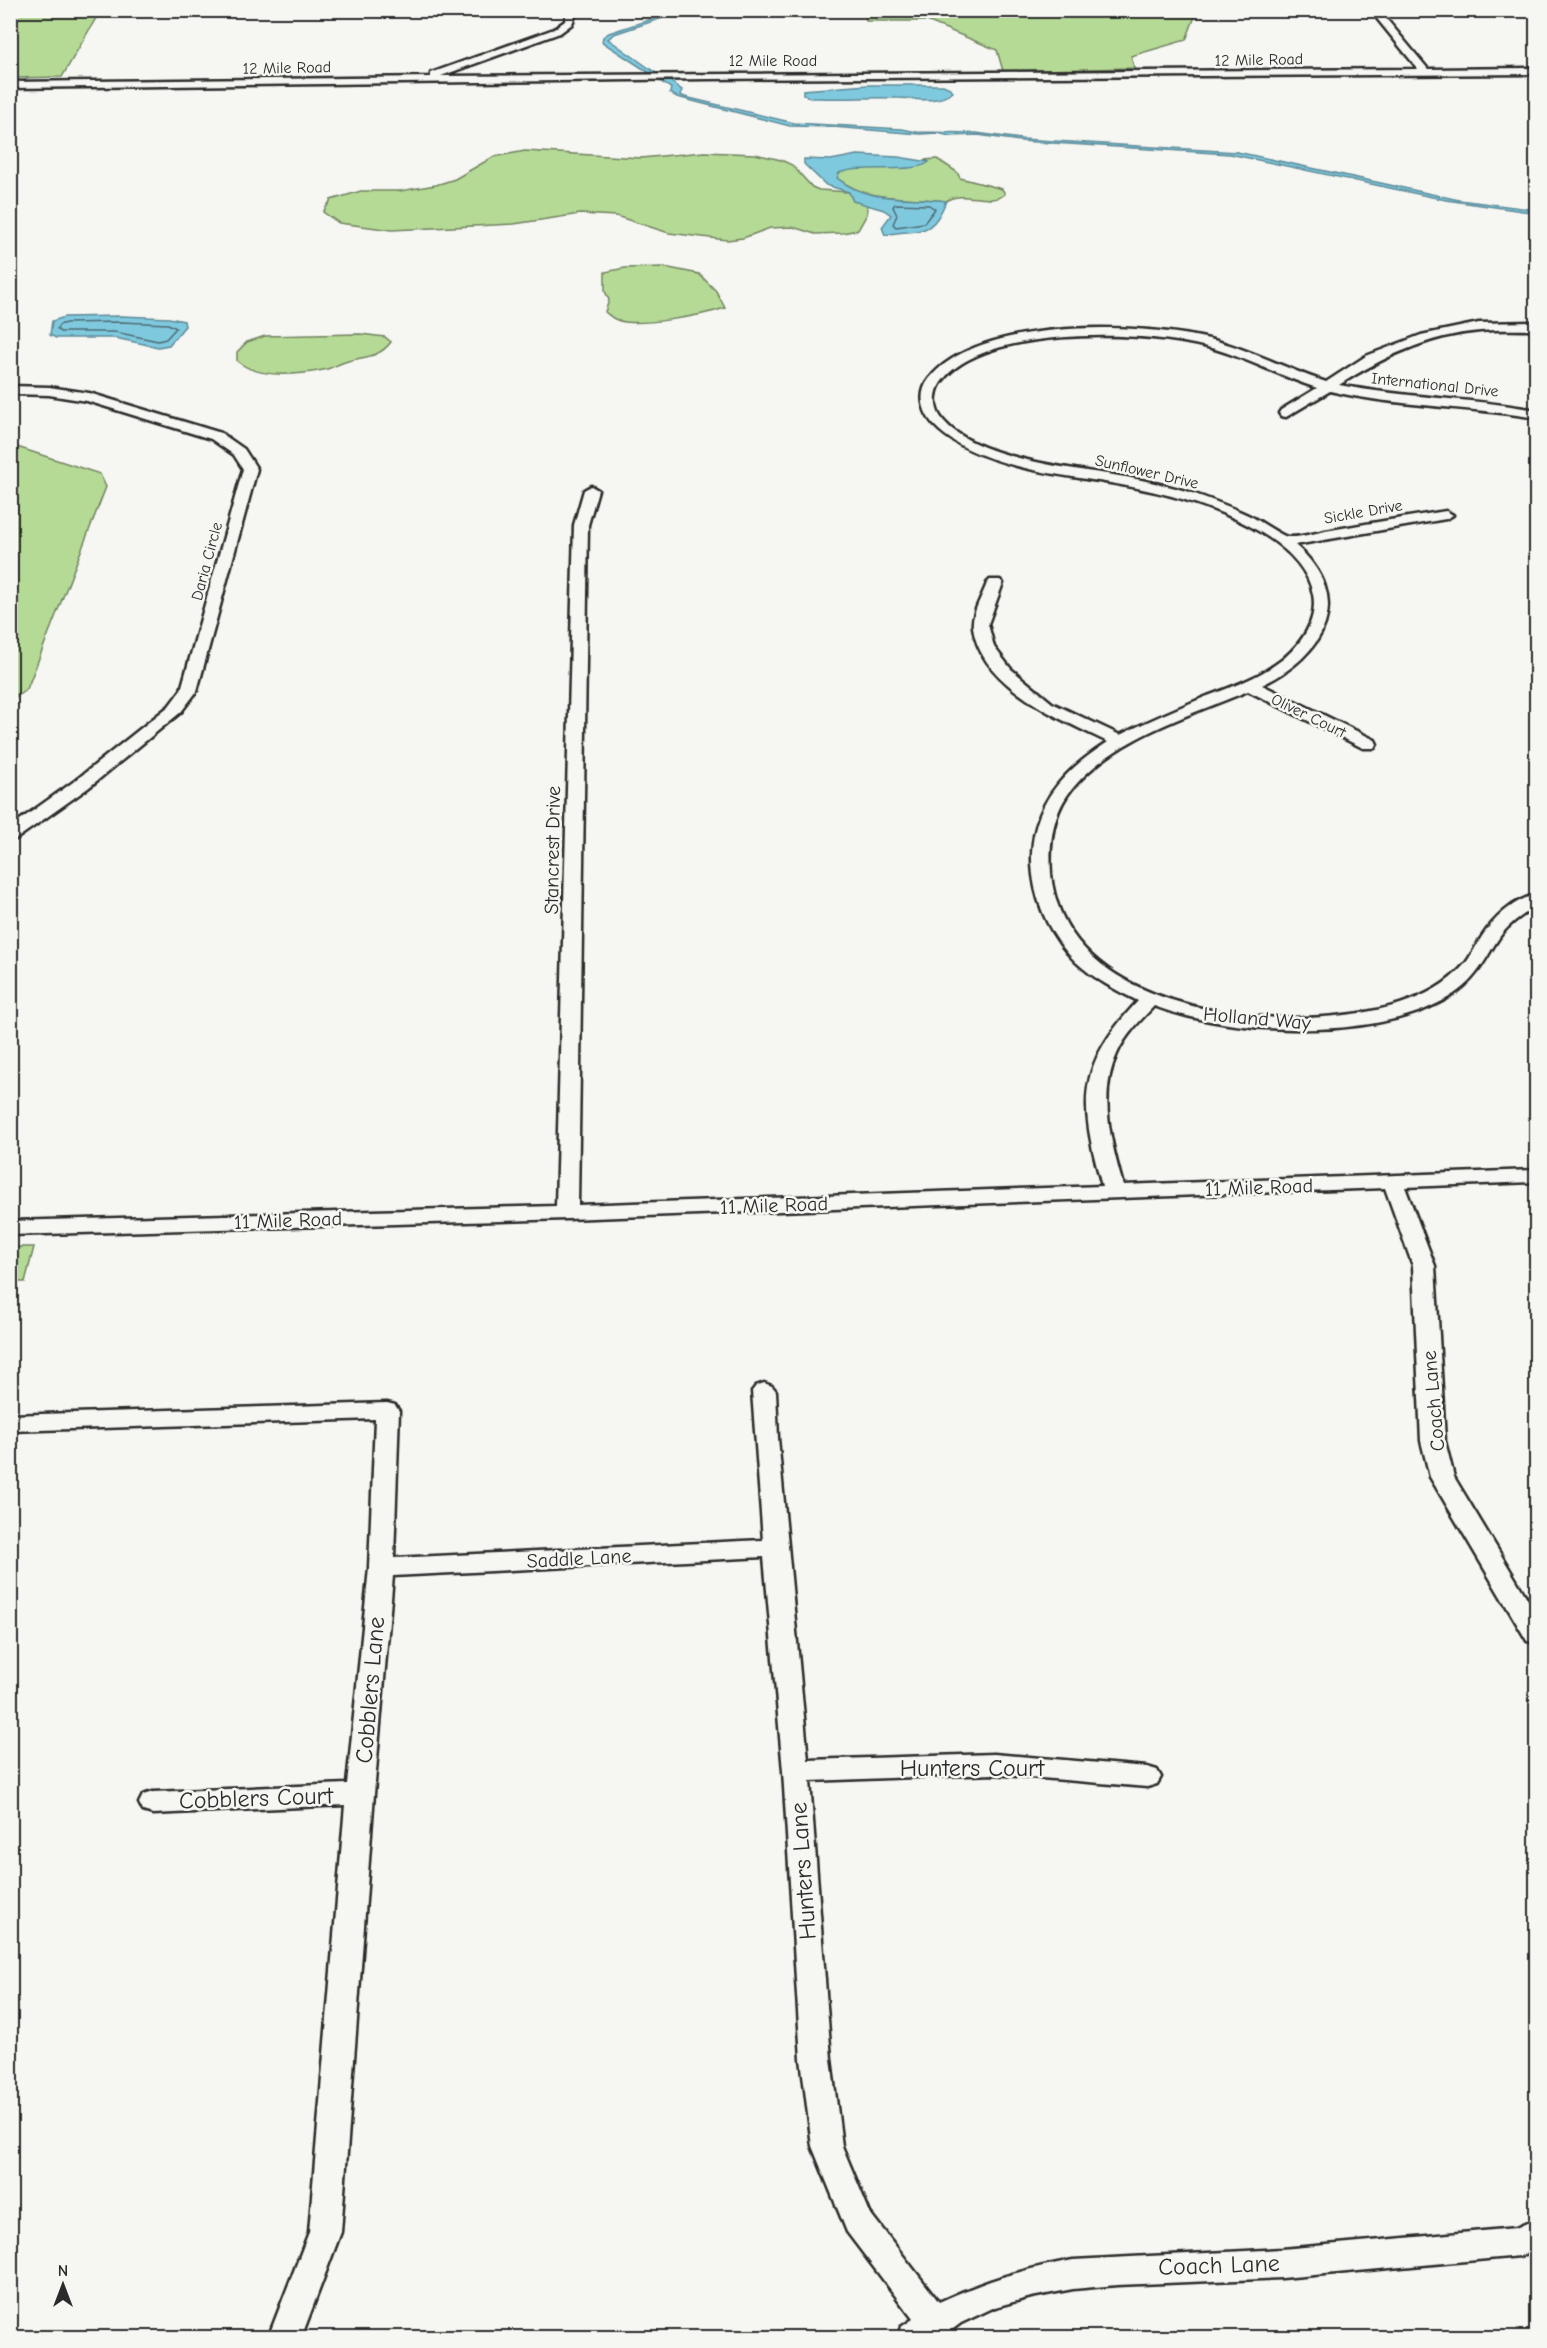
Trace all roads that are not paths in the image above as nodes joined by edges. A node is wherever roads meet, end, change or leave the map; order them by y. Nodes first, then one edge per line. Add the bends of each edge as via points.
1 (572, 10) edge
2 (1374, 10) edge
3 (1536, 71) edge
4 (1426, 72) junction
5 (420, 80) junction
6 (10, 86) edge
7 (1536, 326) edge
8 (1330, 387) junction
9 (10, 390) edge
10 (1286, 413) dead end
11 (1536, 414) edge
12 (591, 490) dead end
13 (1446, 515) dead end
14 (1285, 542) junction
15 (995, 583) dead end
16 (1249, 685) junction
17 (1119, 741) junction
18 (1369, 744) dead end
19 (10, 835) edge
20 (1536, 900) edge
21 (1149, 1000) junction
22 (1536, 1176) edge
23 (1393, 1182) junction
24 (1114, 1192) junction
25 (567, 1212) junction
26 (10, 1228) edge
27 (764, 1391) dead end
28 (10, 1423) edge
29 (776, 1548) junction
30 (381, 1568) junction
31 (1536, 1635) edge
32 (796, 1771) junction
33 (1147, 1777) dead end
34 (360, 1794) junction
35 (153, 1803) dead end
36 (1536, 2233) edge
37 (923, 2329) edge
38 (284, 2337) edge

1 - 5 street via 569,22 557,31
2 - 4 street
3 - 4 street, 12 Mile Road
4 - 5 street, 12 Mile Road
5 - 6 street, 12 Mile Road
7 - 8 street via 1479,327 1425,338 1371,359
8 - 10 street
8 - 11 street, International Drive via 1389,398
8 - 14 street, Sunflower Drive via 1223,347 1168,337 1103,332 1053,335 989,347 947,367 929,393 938,422 983,451 1045,470 1167,490 1222,508
9 - 19 street, Daria Circle via 89,397 216,436 239,452 250,469 189,691 175,709 82,784
12 - 25 street, Stancrest Drive via 581,525
13 - 14 street, Sickle Drive
14 - 16 street, Sunflower Drive via 1317,581 1322,609 1319,623 1299,653
15 - 17 street via 980,624 986,648 1005,672 1046,706
16 - 17 street, Sunflower Drive
16 - 18 street, Oliver Court
17 - 21 street, Sunflower Drive via 1075,775 1057,797 1044,822 1039,862 1048,907 1067,943 1112,981
20 - 21 street, Holland Way via 1508,917 1470,971 1453,986 1431,998 1367,1018 1282,1024 1238,1020
21 - 24 street via 1117,1036 1097,1079 1098,1118
22 - 23 street, 11 Mile Road
23 - 24 street, 11 Mile Road
23 - 31 street, Coach Lane via 1424,1266 1433,1441 1442,1477
24 - 25 street, 11 Mile Road
25 - 26 street, 11 Mile Road
27 - 29 street, Hunters Lane
28 - 30 street, Cobblers Lane via 387,1411
29 - 30 street, Saddle Lane
29 - 32 street, Hunters Lane
30 - 34 street, Cobblers Lane
32 - 33 street, Hunters Court via 994,1764
32 - 37 street, Hunters Lane via 816,2059 827,2146 858,2222
34 - 35 street, Cobblers Court
34 - 38 street, Cobblers Lane via 325,2232
36 - 37 street, Coach Lane via 1520,2242 1248,2266 1122,2269 1061,2276 1006,2288

